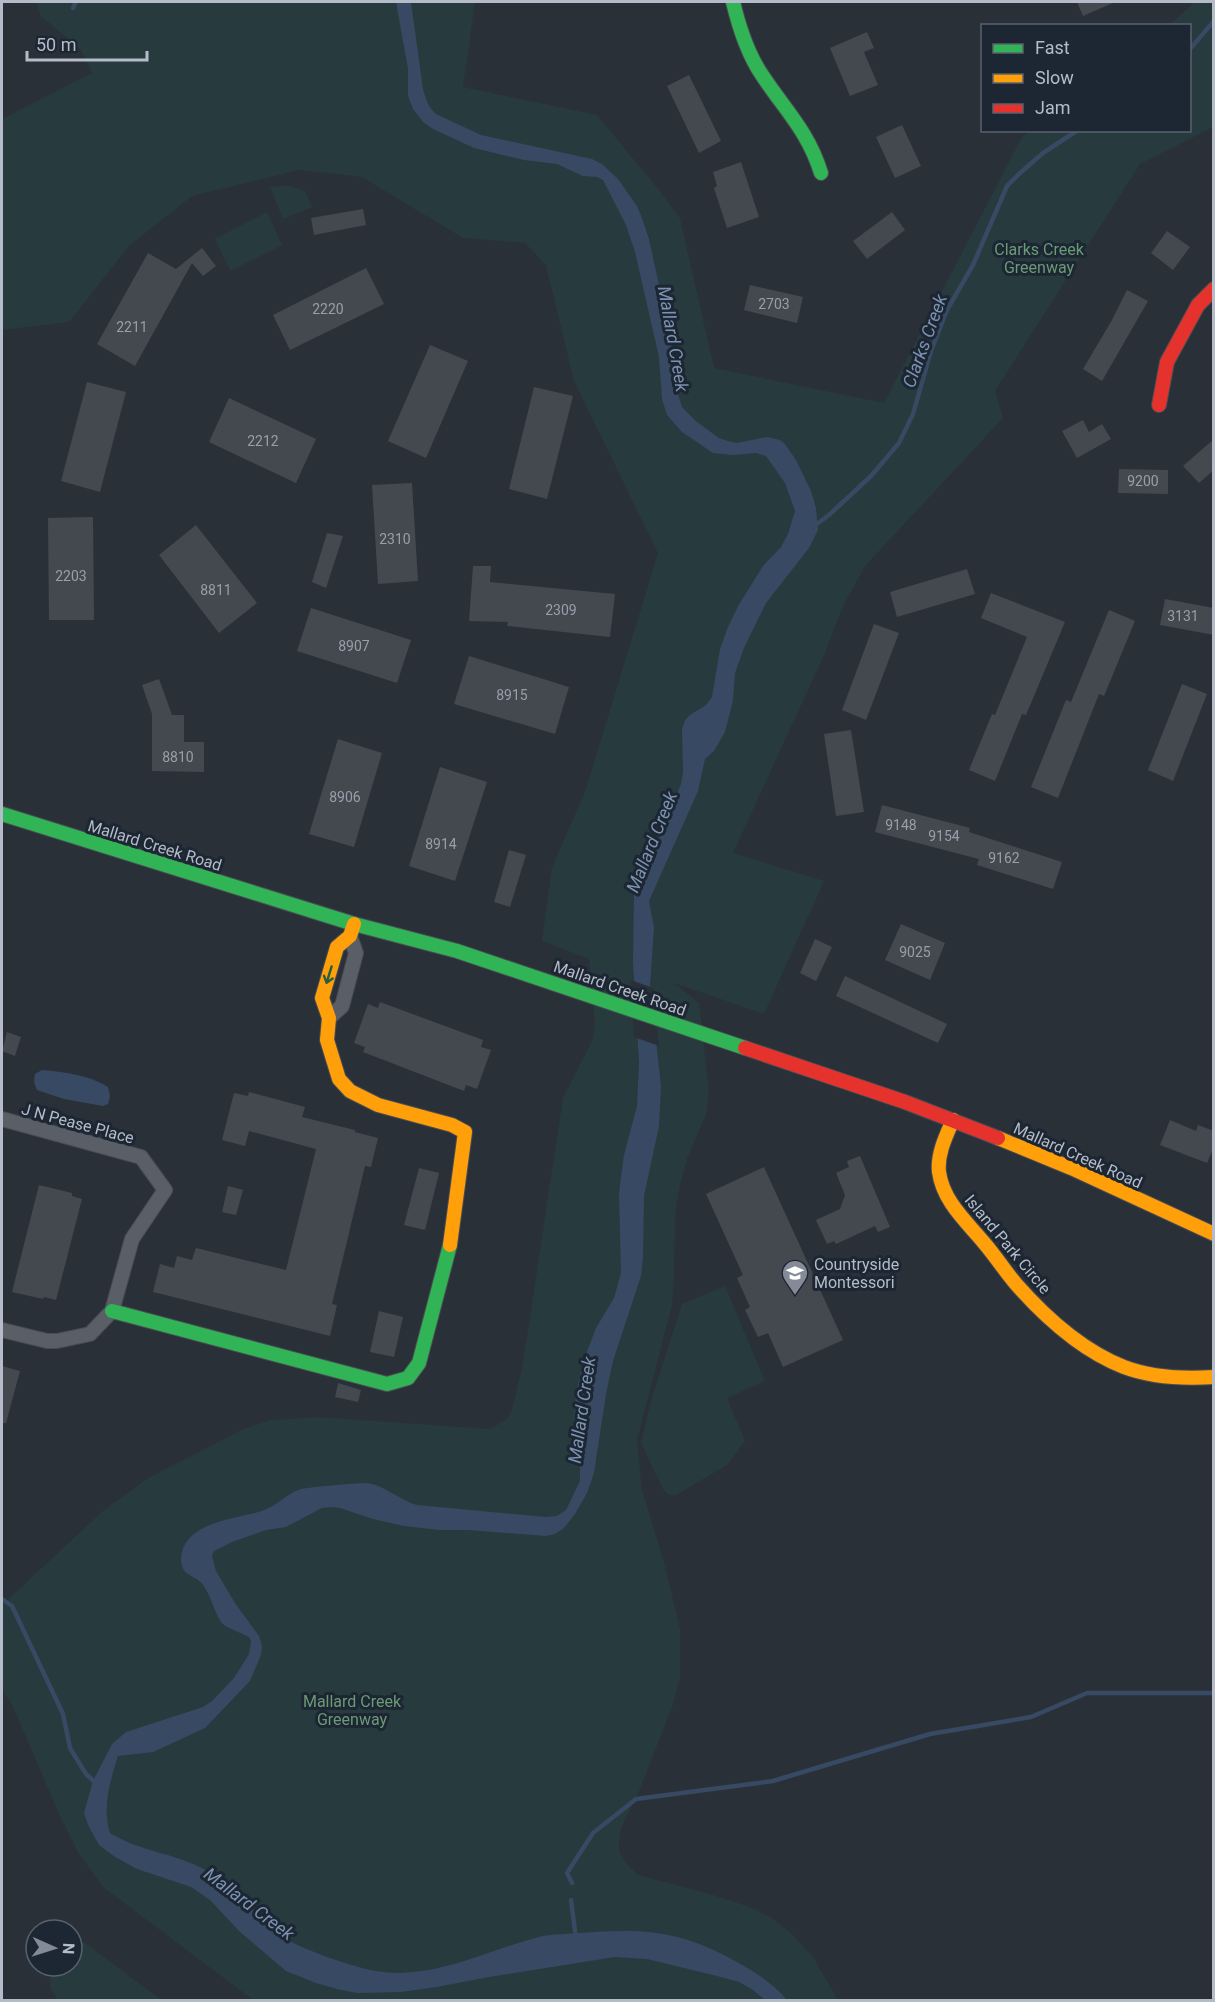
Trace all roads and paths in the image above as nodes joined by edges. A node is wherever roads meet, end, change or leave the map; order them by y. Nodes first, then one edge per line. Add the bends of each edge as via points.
1 (733, 2) edge
2 (821, 173) dead end
3 (1214, 290) edge
4 (1160, 405) dead end
5 (2, 814) edge
6 (352, 930) junction
7 (329, 1018) junction
8 (2, 1119) edge
9 (953, 1120) junction
10 (1214, 1234) edge
11 (112, 1311) junction
12 (2, 1330) edge
13 (1214, 1377) edge

1 - 2 street via 760,72 808,136
3 - 4 street via 1198,305 1167,362
5 - 6 street, Mallard Creek Road
6 - 7 street via 356,953 342,1006
6 -> 7 street via 338,947 322,998
6 - 9 street, Mallard Creek Road via 457,951
7 - 11 street via 327,1040 333,1063 339,1079 350,1091 378,1105 465,1132 453,1235 418,1363 408,1378 387,1384
8 - 11 street, J N Pease Place via 141,1157 165,1190 132,1239
9 - 10 street, Mallard Creek Road via 1071,1168
9 - 13 street, Island Park Circle via 940,1152 942,1185 957,1211 1028,1298 1075,1338 1128,1368 1160,1376
11 - 12 street via 90,1334 57,1341 36,1340

